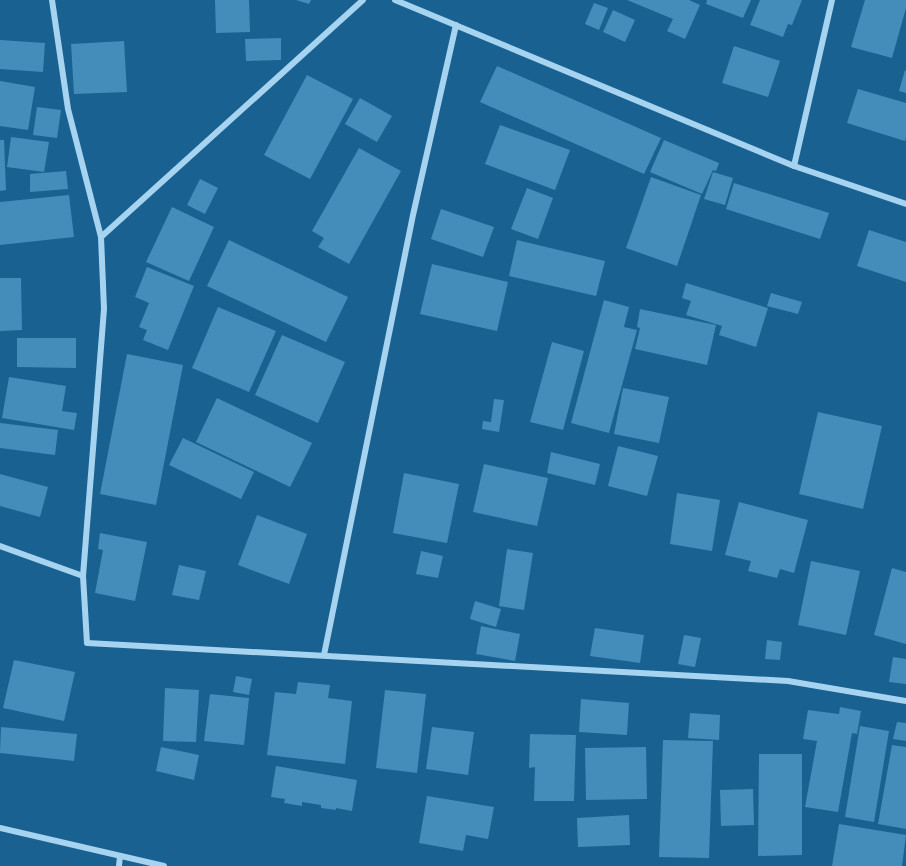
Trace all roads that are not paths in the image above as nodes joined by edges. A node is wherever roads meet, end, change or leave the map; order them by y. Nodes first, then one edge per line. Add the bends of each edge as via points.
1 (52, 0) edge
2 (363, 0) edge
3 (395, 0) edge
4 (832, 0) edge
5 (456, 25) junction
6 (794, 166) junction
7 (906, 204) edge
8 (101, 237) junction
9 (0, 546) edge
10 (83, 576) junction
11 (324, 655) junction
12 (906, 701) edge
13 (0, 828) edge
14 (120, 856) junction
15 (119, 866) edge
16 (164, 866) edge

1 - 8 street via 68,109
2 - 8 street
3 - 5 street
4 - 6 street
5 - 6 street
5 - 11 street via 413,215
6 - 7 street
8 - 10 street via 104,309
9 - 10 street
10 - 11 street via 87,643
11 - 12 street via 788,681
13 - 14 street
14 - 15 street
14 - 16 street

